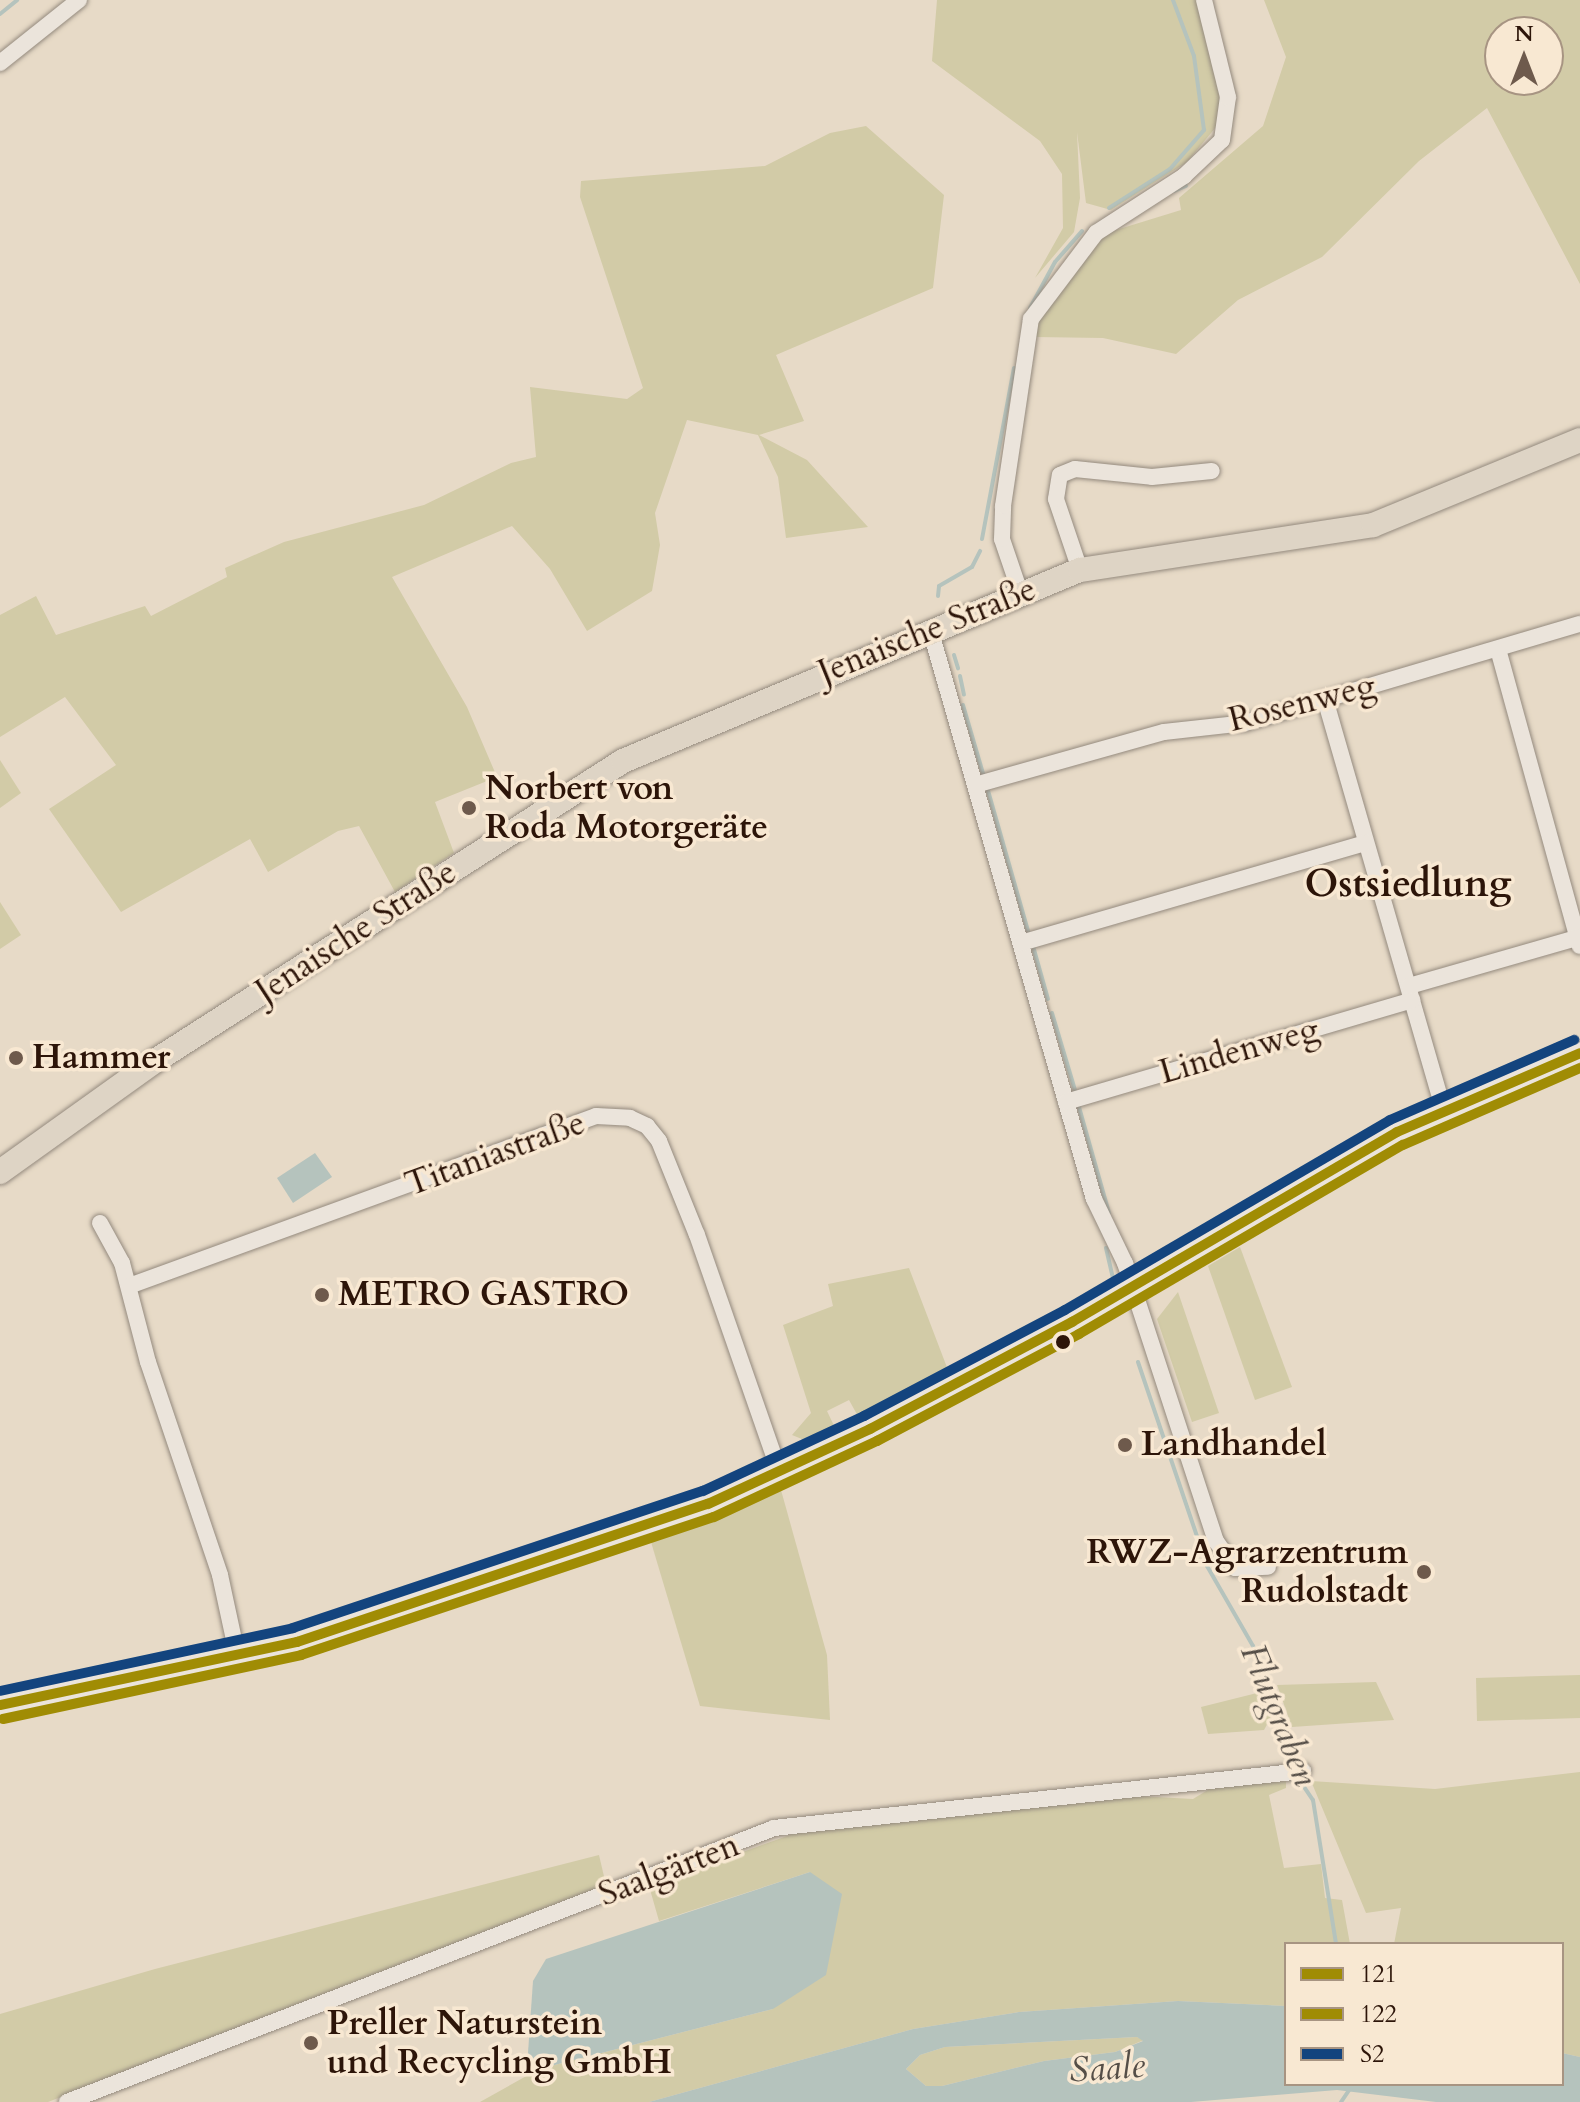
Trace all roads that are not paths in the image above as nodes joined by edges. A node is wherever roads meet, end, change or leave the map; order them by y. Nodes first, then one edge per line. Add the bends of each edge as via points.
1 (79, 0) edge
2 (1204, 0) edge
3 (0, 63) edge
4 (1580, 440) edge
5 (1212, 471) dead end
6 (1080, 570) junction
7 (1020, 592) junction
8 (1580, 624) edge
9 (930, 629) junction
10 (1498, 649) junction
11 (1325, 699) junction
12 (975, 785) junction
13 (1366, 843) junction
14 (1579, 940) edge
15 (1021, 943) junction
16 (1411, 993) junction
17 (1580, 1053) edge
18 (1066, 1102) junction
19 (1444, 1110) junction
20 (0, 1172) edge
21 (100, 1223) dead end
22 (129, 1286) junction
23 (1134, 1288) junction
24 (780, 1473) junction
25 (1268, 1567) dead end
26 (238, 1658) junction
27 (0, 1705) edge
28 (1296, 1772) dead end
29 (67, 2102) edge

1 - 3 street
2 - 7 street via 1228,97 1222,140 1184,176 1096,233 1031,319 1003,506 1002,539
4 - 6 main road, Jenaische Straße via 1373,525
5 - 6 street, Jenaische Straße via 1152,477 1075,469 1060,475 1056,499
6 - 7 main road, Jenaische Straße
7 - 9 main road, Jenaische Straße
8 - 10 street, Rosenweg
9 - 12 street
9 - 20 main road, Jenaische Straße via 695,728 588,781 155,1061
10 - 11 street, Rosenweg
10 - 14 street
11 - 12 street, Rosenweg via 1245,723 1164,732
11 - 13 street
12 - 15 street
13 - 15 street
13 - 16 street
14 - 16 street, Lindenweg
15 - 18 street
16 - 18 street, Lindenweg
16 - 19 street
17 - 19 street
18 - 23 street via 1094,1199
19 - 23 street via 1332,1168
21 - 22 street
22 - 24 street, Titaniastraße via 596,1116 630,1118 647,1126 659,1141
22 - 26 street via 220,1575
23 - 24 street
23 - 25 street via 1216,1541 1235,1568
24 - 26 street via 523,1569
26 - 27 street
28 - 29 street, Saalgärten via 774,1828

